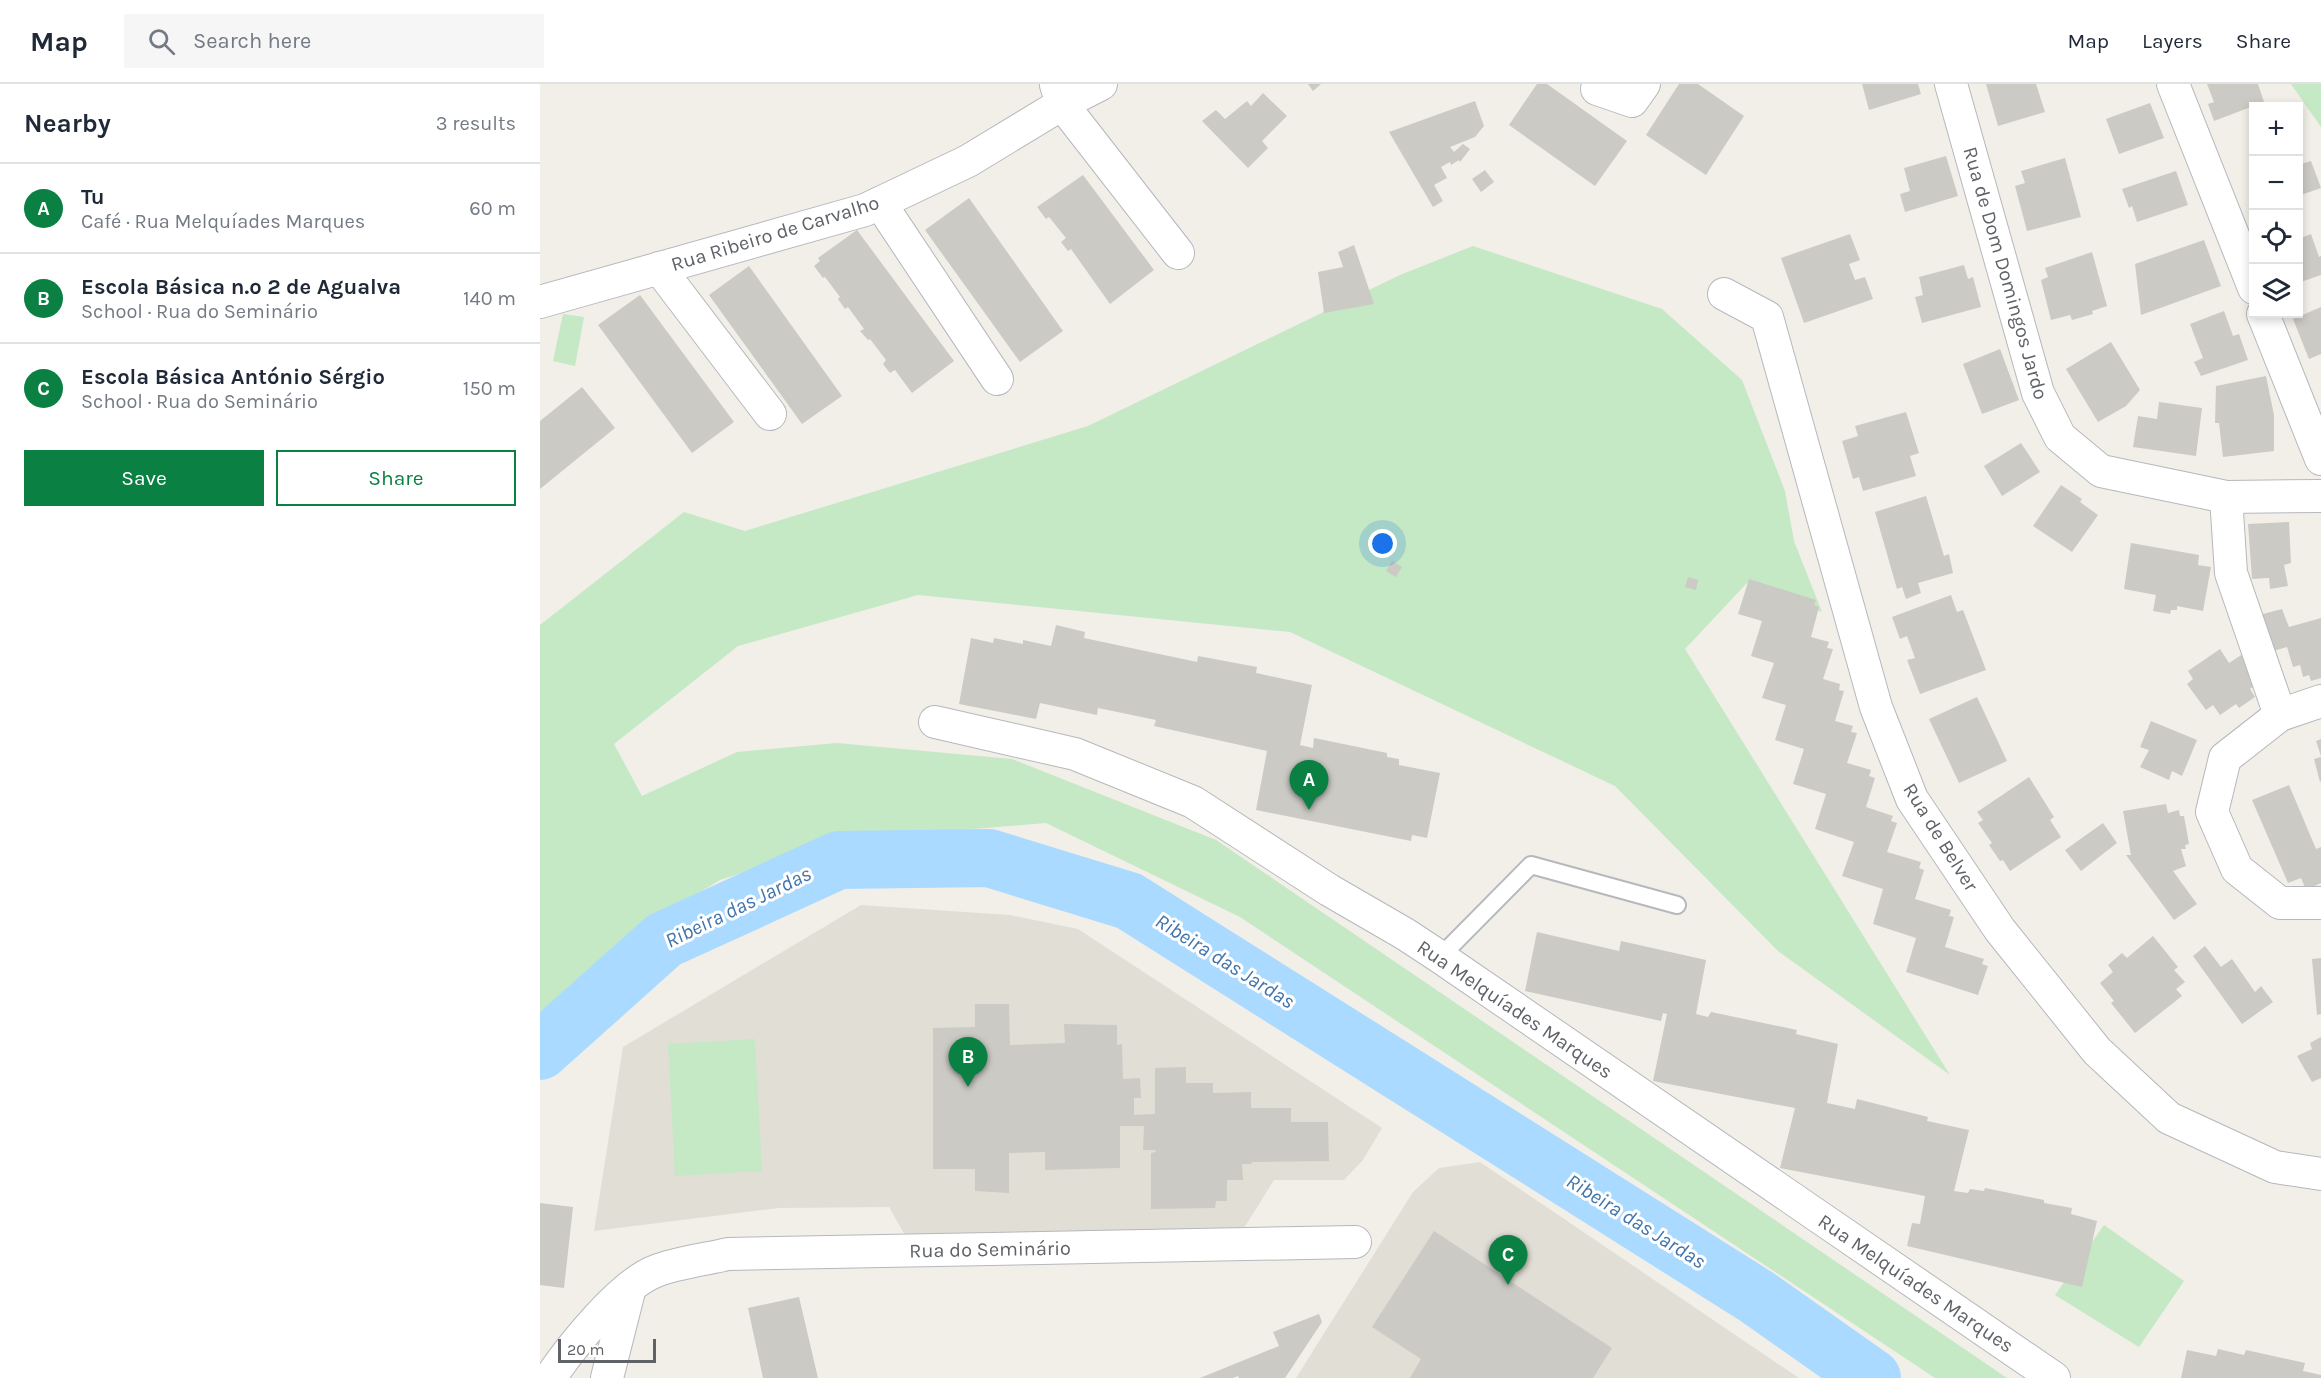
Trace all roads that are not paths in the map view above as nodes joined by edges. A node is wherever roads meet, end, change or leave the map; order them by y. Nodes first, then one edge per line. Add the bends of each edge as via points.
1 (1101, 84) edge
2 (1644, 84) edge
3 (1951, 84) edge
4 (2173, 84) edge
5 (1597, 89) dead end
6 (1059, 94) edge
7 (880, 203) junction
8 (1178, 253) dead end
9 (659, 268) junction
10 (2249, 278) edge
11 (1724, 294) dead end
12 (540, 302) edge
13 (2266, 318) edge
14 (997, 379) dead end
15 (770, 414) dead end
16 (2321, 459) edge
17 (2321, 496) edge
18 (2226, 497) junction
19 (2321, 701) edge
20 (2280, 715) junction
21 (935, 722) dead end
22 (2321, 903) edge
23 (1677, 904) dead end
24 (1440, 957) junction
25 (2321, 1173) edge
26 (1355, 1242) dead end
27 (630, 1286) junction
28 (550, 1378) edge
29 (607, 1378) edge
30 (2054, 1378) edge

1 - 6 street, Rua Ribeiro de Carvalho
2 - 5 street via 1632,101
3 - 18 street, Rua de Dom Domingos Jardo via 2038,393 2060,437 2101,471
4 - 10 street
6 - 7 street, Rua Ribeiro de Carvalho via 968,161
6 - 8 street
7 - 9 street, Rua Ribeiro de Carvalho
7 - 14 street
9 - 12 street, Rua Ribeiro de Carvalho
9 - 15 street
11 - 25 street, Rua de Belver via 1767,317 1876,706 1912,798 2000,930 2097,1052 2169,1118 2275,1167
13 - 16 street
17 - 18 street, Rua de Dom Domingos Jardo
18 - 20 street via 2231,573
19 - 20 street
20 - 22 street via 2225,758 2212,812 2237,869 2280,903
21 - 24 street, Rua Melquíades Marques via 1075,754 1193,802
23 - 24 lane via 1531,865
24 - 30 street, Rua Melquíades Marques
26 - 27 street, Rua do Seminário via 728,1254 656,1271
27 - 28 street, Rua do Seminário via 571,1347
27 - 29 street

